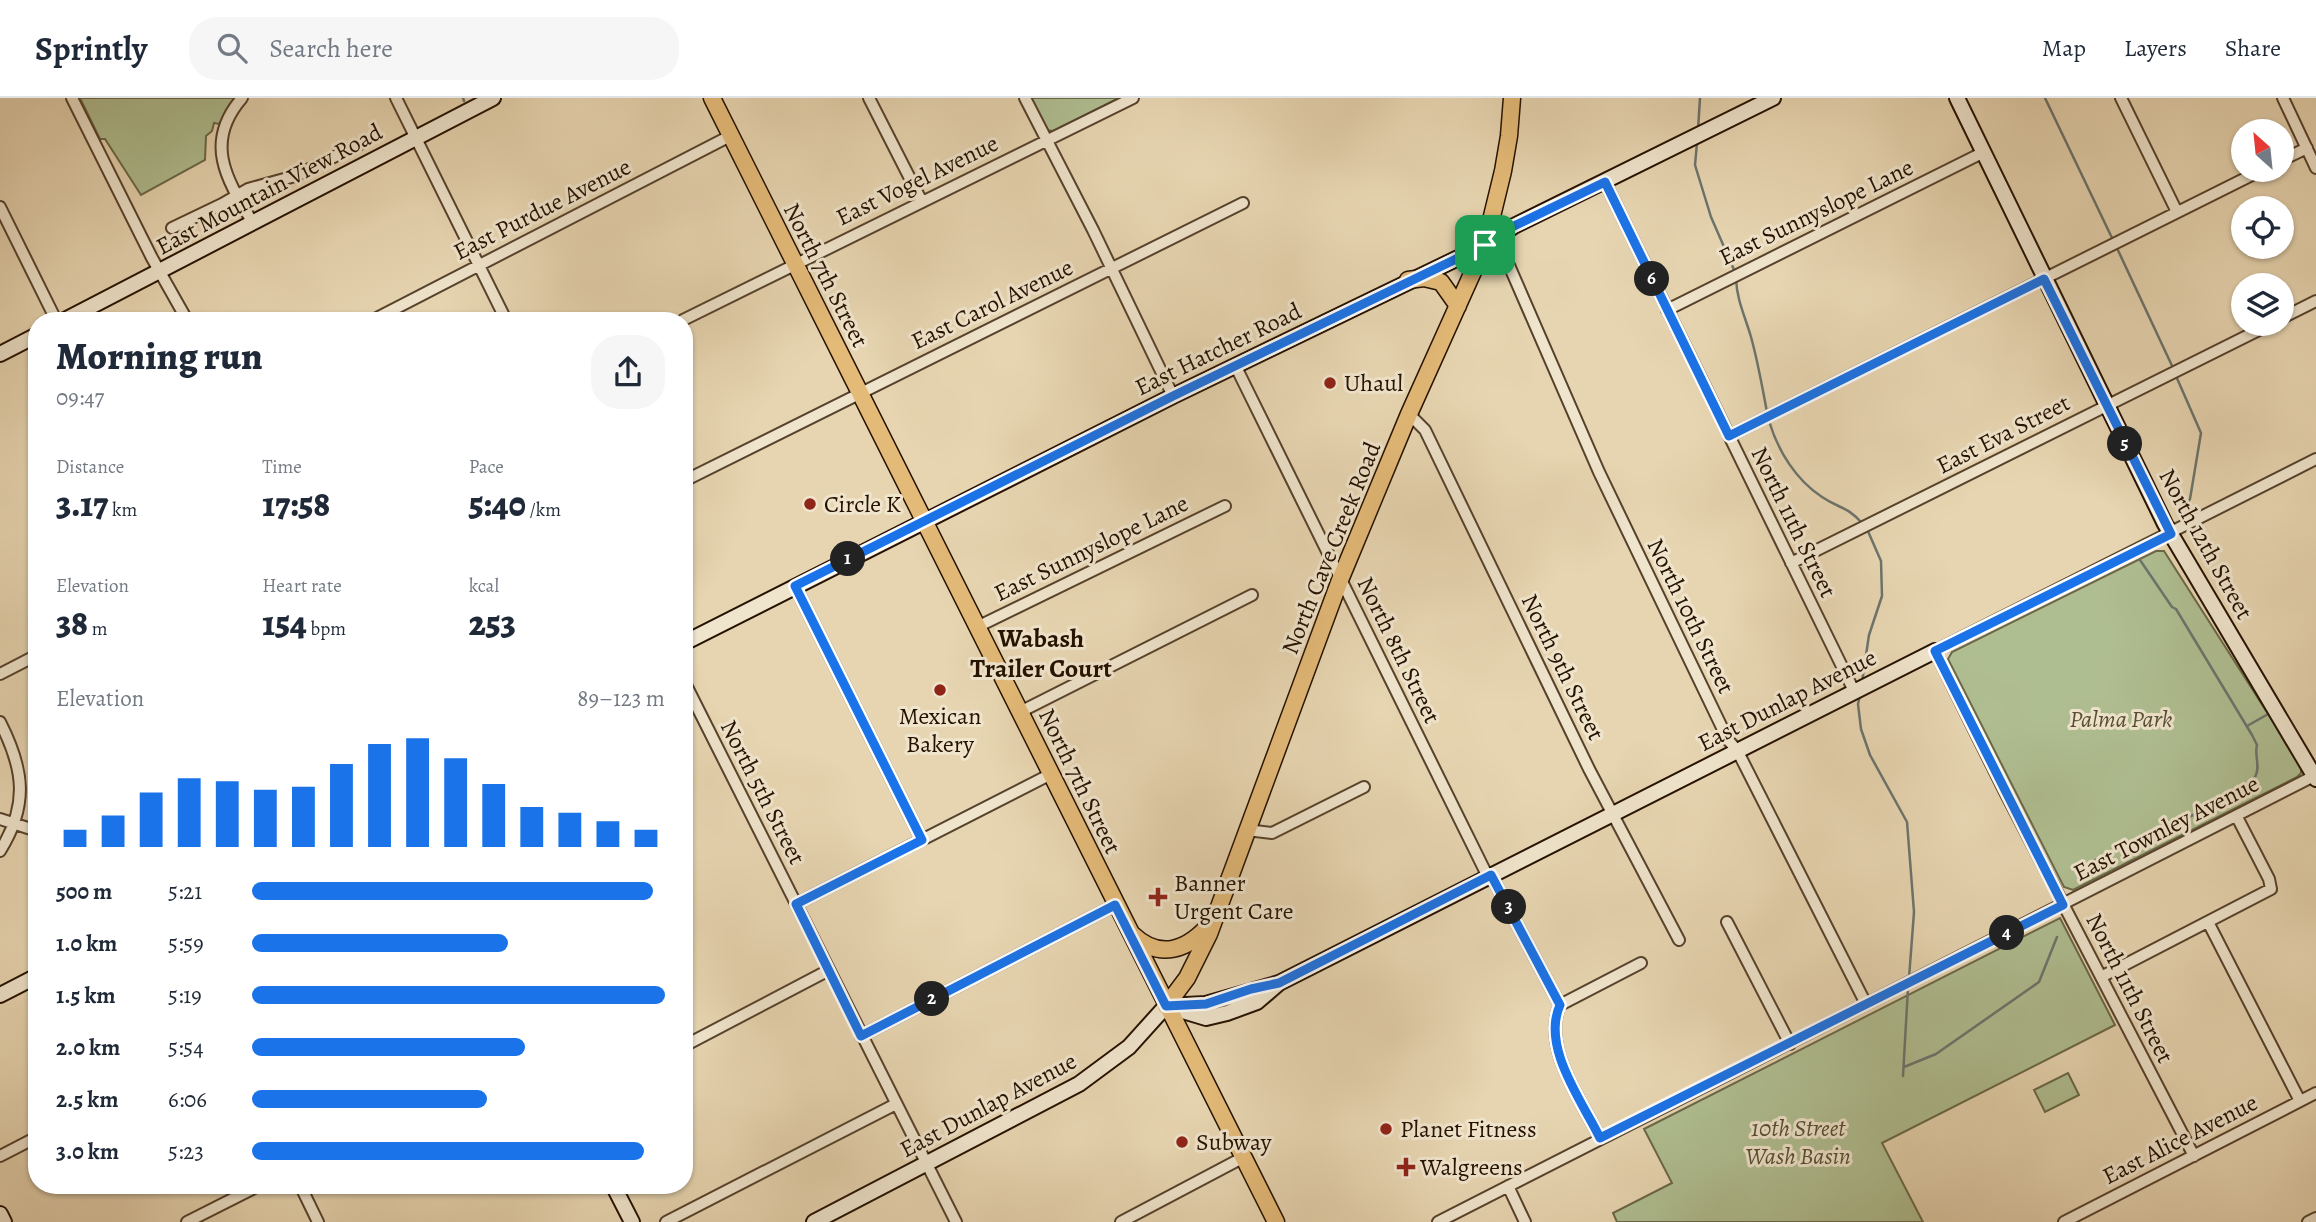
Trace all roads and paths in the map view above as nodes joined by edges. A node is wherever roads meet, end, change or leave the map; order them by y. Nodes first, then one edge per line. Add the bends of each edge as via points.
1 (72, 98) edge
2 (242, 98) edge
3 (396, 98) edge
4 (493, 98) edge
5 (712, 98) edge
6 (869, 98) edge
7 (1025, 98) edge
8 (1133, 98) edge
9 (1512, 98) edge
10 (1957, 98) edge
11 (2121, 98) edge
12 (2284, 98) edge
13 (1771, 99) edge
14 (730, 136) junction
15 (415, 138) junction
16 (366, 141) dead end
17 (1047, 141) junction
18 (2306, 148) junction
19 (1984, 152) junction
20 (2294, 154) edge
21 (2316, 168) edge
22 (1605, 182) junction
23 (2238, 182) edge
24 (237, 196) junction
25 (922, 202) junction
26 (1243, 203) dead end
27 (0, 207) edge
28 (2177, 212) junction
29 (253, 223) junction
30 (172, 229) dead end
31 (1485, 245) junction
32 (796, 263) junction
33 (478, 265) junction
34 (1111, 268) junction
35 (160, 271) junction
36 (2044, 279) junction
37 (1408, 280) junction
38 (2316, 301) edge
39 (1458, 306) junction
40 (1667, 310) junction
41 (52, 312) edge
42 (81, 312) edge
43 (183, 312) edge
44 (388, 312) edge
45 (502, 312) edge
46 (2294, 312) edge
47 (693, 315) edge
48 (2247, 336) edge
49 (28, 340) edge
50 (0, 354) edge
51 (1235, 366) junction
52 (859, 393) junction
53 (1173, 396) junction
54 (2106, 406) junction
55 (1409, 414) junction
56 (1729, 436) junction
57 (2316, 459) edge
58 (693, 476) edge
59 (1225, 506) dead end
60 (923, 522) junction
61 (2171, 534) junction
62 (1791, 563) junction
63 (1340, 580) junction
64 (795, 586) junction
65 (1252, 595) dead end
66 (976, 627) junction
67 (693, 638) edge
68 (1935, 651) junction
69 (28, 660) edge
70 (0, 674) edge
71 (1854, 691) junction
72 (693, 699) edge
73 (1020, 712) junction
74 (0, 722) edge
75 (1737, 750) junction
76 (1051, 774) junction
77 (2315, 777) edge
78 (1364, 787) dead end
79 (1613, 813) junction
80 (2237, 817) junction
81 (0, 819) edge
82 (15, 824) junction
83 (28, 828) edge
84 (1247, 830) junction
85 (922, 840) junction
86 (0, 851) edge
87 (1489, 876) junction
88 (796, 904) junction
89 (1115, 905) junction
90 (2063, 905) junction
91 (1217, 915) junction
92 (1727, 922) dead end
93 (2208, 922) junction
94 (1127, 929) junction
95 (1679, 940) dead end
96 (1641, 963) dead end
97 (829, 970) junction
98 (2101, 977) junction
99 (28, 981) edge
100 (0, 995) edge
101 (1866, 1004) junction
102 (1560, 1005) junction
103 (1166, 1006) junction
104 (861, 1036) junction
105 (693, 1041) edge
106 (1790, 1044) junction
107 (2316, 1093) edge
108 (2300, 1101) junction
109 (896, 1104) junction
110 (1600, 1138) junction
111 (28, 1142) edge
112 (0, 1156) edge
113 (2194, 1156) junction
114 (1244, 1157) junction
115 (927, 1165) junction
116 (1508, 1186) junction
117 (242, 1194) edge
118 (304, 1194) edge
119 (618, 1194) edge
120 (0, 1214) edge
121 (2316, 1218) edge
122 (4, 1222) edge
123 (187, 1222) edge
124 (318, 1222) edge
125 (632, 1222) edge
126 (666, 1222) edge
127 (814, 1222) edge
128 (956, 1222) edge
129 (1121, 1222) edge
130 (1276, 1222) edge
131 (1438, 1222) edge
132 (1525, 1222) edge
133 (2064, 1222) edge
134 (2308, 1222) edge

1 - 35 street
2 - 24 street via 225,128 221,146 222,163
3 - 15 street
4 - 15 street, East Mountain View Road
5 - 14 main road, North 7th Street
6 - 25 street
7 - 17 street
8 - 17 street, East Vogel Avenue
9 - 31 main road, North Cave Creek Road via 1509,136
10 - 19 street, North 12th Street
11 - 28 street
12 - 18 street
13 - 22 street, East Hatcher Road
14 - 32 main road, North 7th Street
14 - 33 street, East Purdue Avenue
15 - 29 street, East Mountain View Road
15 - 33 street
16 - 24 street via 295,176 248,188
17 - 25 street, East Vogel Avenue
17 - 34 street
18 - 20 street
18 - 21 street
19 - 36 street, North 12th Street
19 - 40 street, East Sunnyslope Lane
22 - 31 street, East Hatcher Road
22 - 40 street, North 11th Street
23 - 28 street
24 - 29 street
24 - 30 street
25 - 32 street, East Vogel Avenue
26 - 34 street, East Carol Avenue
27 - 41 street
28 - 36 street
29 - 35 street, East Mountain View Road
31 - 37 street, East Hatcher Road
31 - 39 main road, North Cave Creek Road
31 - 75 street, North 10th Street via 1508,263 1600,472 1728,740
32 - 47 street, East Vogel Avenue
32 - 52 main road, North 7th Street
33 - 44 street, East Purdue Avenue
33 - 45 street
34 - 52 street, East Carol Avenue
34 - 53 street
35 - 42 street, East Mountain View Road
35 - 43 street
36 - 54 street, North 12th Street
36 - 56 street
37 - 39 main road via 1435,279 1447,287
37 - 51 street, East Hatcher Road
38 - 46 street
39 - 55 main road, North Cave Creek Road
40 - 56 street, North 11th Street
48 - 54 street, East Eva Street
49 - 50 street
51 - 53 street, East Hatcher Road
51 - 63 street, North 8th Street
52 - 58 street, East Carol Avenue
52 - 60 main road, North 7th Street
53 - 60 street, East Hatcher Road
54 - 61 street, North 12th Street
54 - 62 street, East Eva Street
55 - 63 main road, North Cave Creek Road
55 - 79 street, North 9th Street via 1425,430
56 - 62 street, North 11th Street
57 - 61 street, East Dunlap Avenue
59 - 66 street, East Sunnyslope Lane
60 - 64 street, East Hatcher Road
60 - 66 main road, North 7th Street
61 - 68 street, East Dunlap Avenue
61 - 77 street, North 12th Street
62 - 71 street, North 11th Street
63 - 84 main road, North Cave Creek Road
63 - 87 street, North 8th Street
64 - 67 street, East Hatcher Road
64 - 85 street
65 - 73 street
66 - 73 main road, North 7th Street
68 - 71 street, East Dunlap Avenue
68 - 90 street, North 11th Street
69 - 70 street
71 - 75 street, East Dunlap Avenue
72 - 88 street, North 5th Street
73 - 76 main road, North 7th Street
74 - 82 street via 13,748 20,780
75 - 79 street, East Dunlap Avenue
75 - 101 street, North 10th Street
76 - 85 street
76 - 89 main road, North 7th Street
77 - 80 street, East Townley Avenue
78 - 84 street via 1272,833
79 - 87 street, East Dunlap Avenue
79 - 95 street, North 9th Street
80 - 90 street, East Townley Avenue
80 - 93 street via 2271,889
81 - 82 street
82 - 83 street
82 - 86 street
84 - 91 main road, North Cave Creek Road
85 - 88 street
87 - 102 street, North 8th Street
87 - 103 street, East Dunlap Avenue via 1279,983 1206,1004
88 - 97 street, North 5th Street
89 - 94 main road, North 7th Street
89 - 104 street
90 - 98 street, North 11th Street
90 - 101 street, East Townley Avenue
91 - 94 main road via 1194,939 1166,951 1141,942
91 - 103 main road, North Cave Creek Road via 1199,957
92 - 106 street
93 - 98 street
93 - 108 street
94 - 103 main road, North 7th Street
96 - 102 street
97 - 104 street, North 5th Street
97 - 105 street
98 - 113 street, North 11th Street
99 - 100 street
101 - 106 street, East Townley Avenue
102 - 110 street via 1555,1042
103 - 114 main road, North 7th Street
103 - 115 street, East Dunlap Avenue via 1129,1047 1079,1084
104 - 109 street, North 5th Street
106 - 110 street, East Townley Avenue
107 - 108 street, East Alice Avenue
108 - 113 street, East Alice Avenue
109 - 115 street, North 5th Street
109 - 126 street
110 - 116 street, East Townley Avenue
111 - 112 street
113 - 133 street, East Alice Avenue
114 - 129 street
114 - 130 main road, North 7th Street
115 - 127 street, East Dunlap Avenue
115 - 128 street, North 5th Street
116 - 131 street, East Townley Avenue
116 - 132 street
117 - 123 street
118 - 124 street
119 - 125 street
120 - 122 street
121 - 134 street

